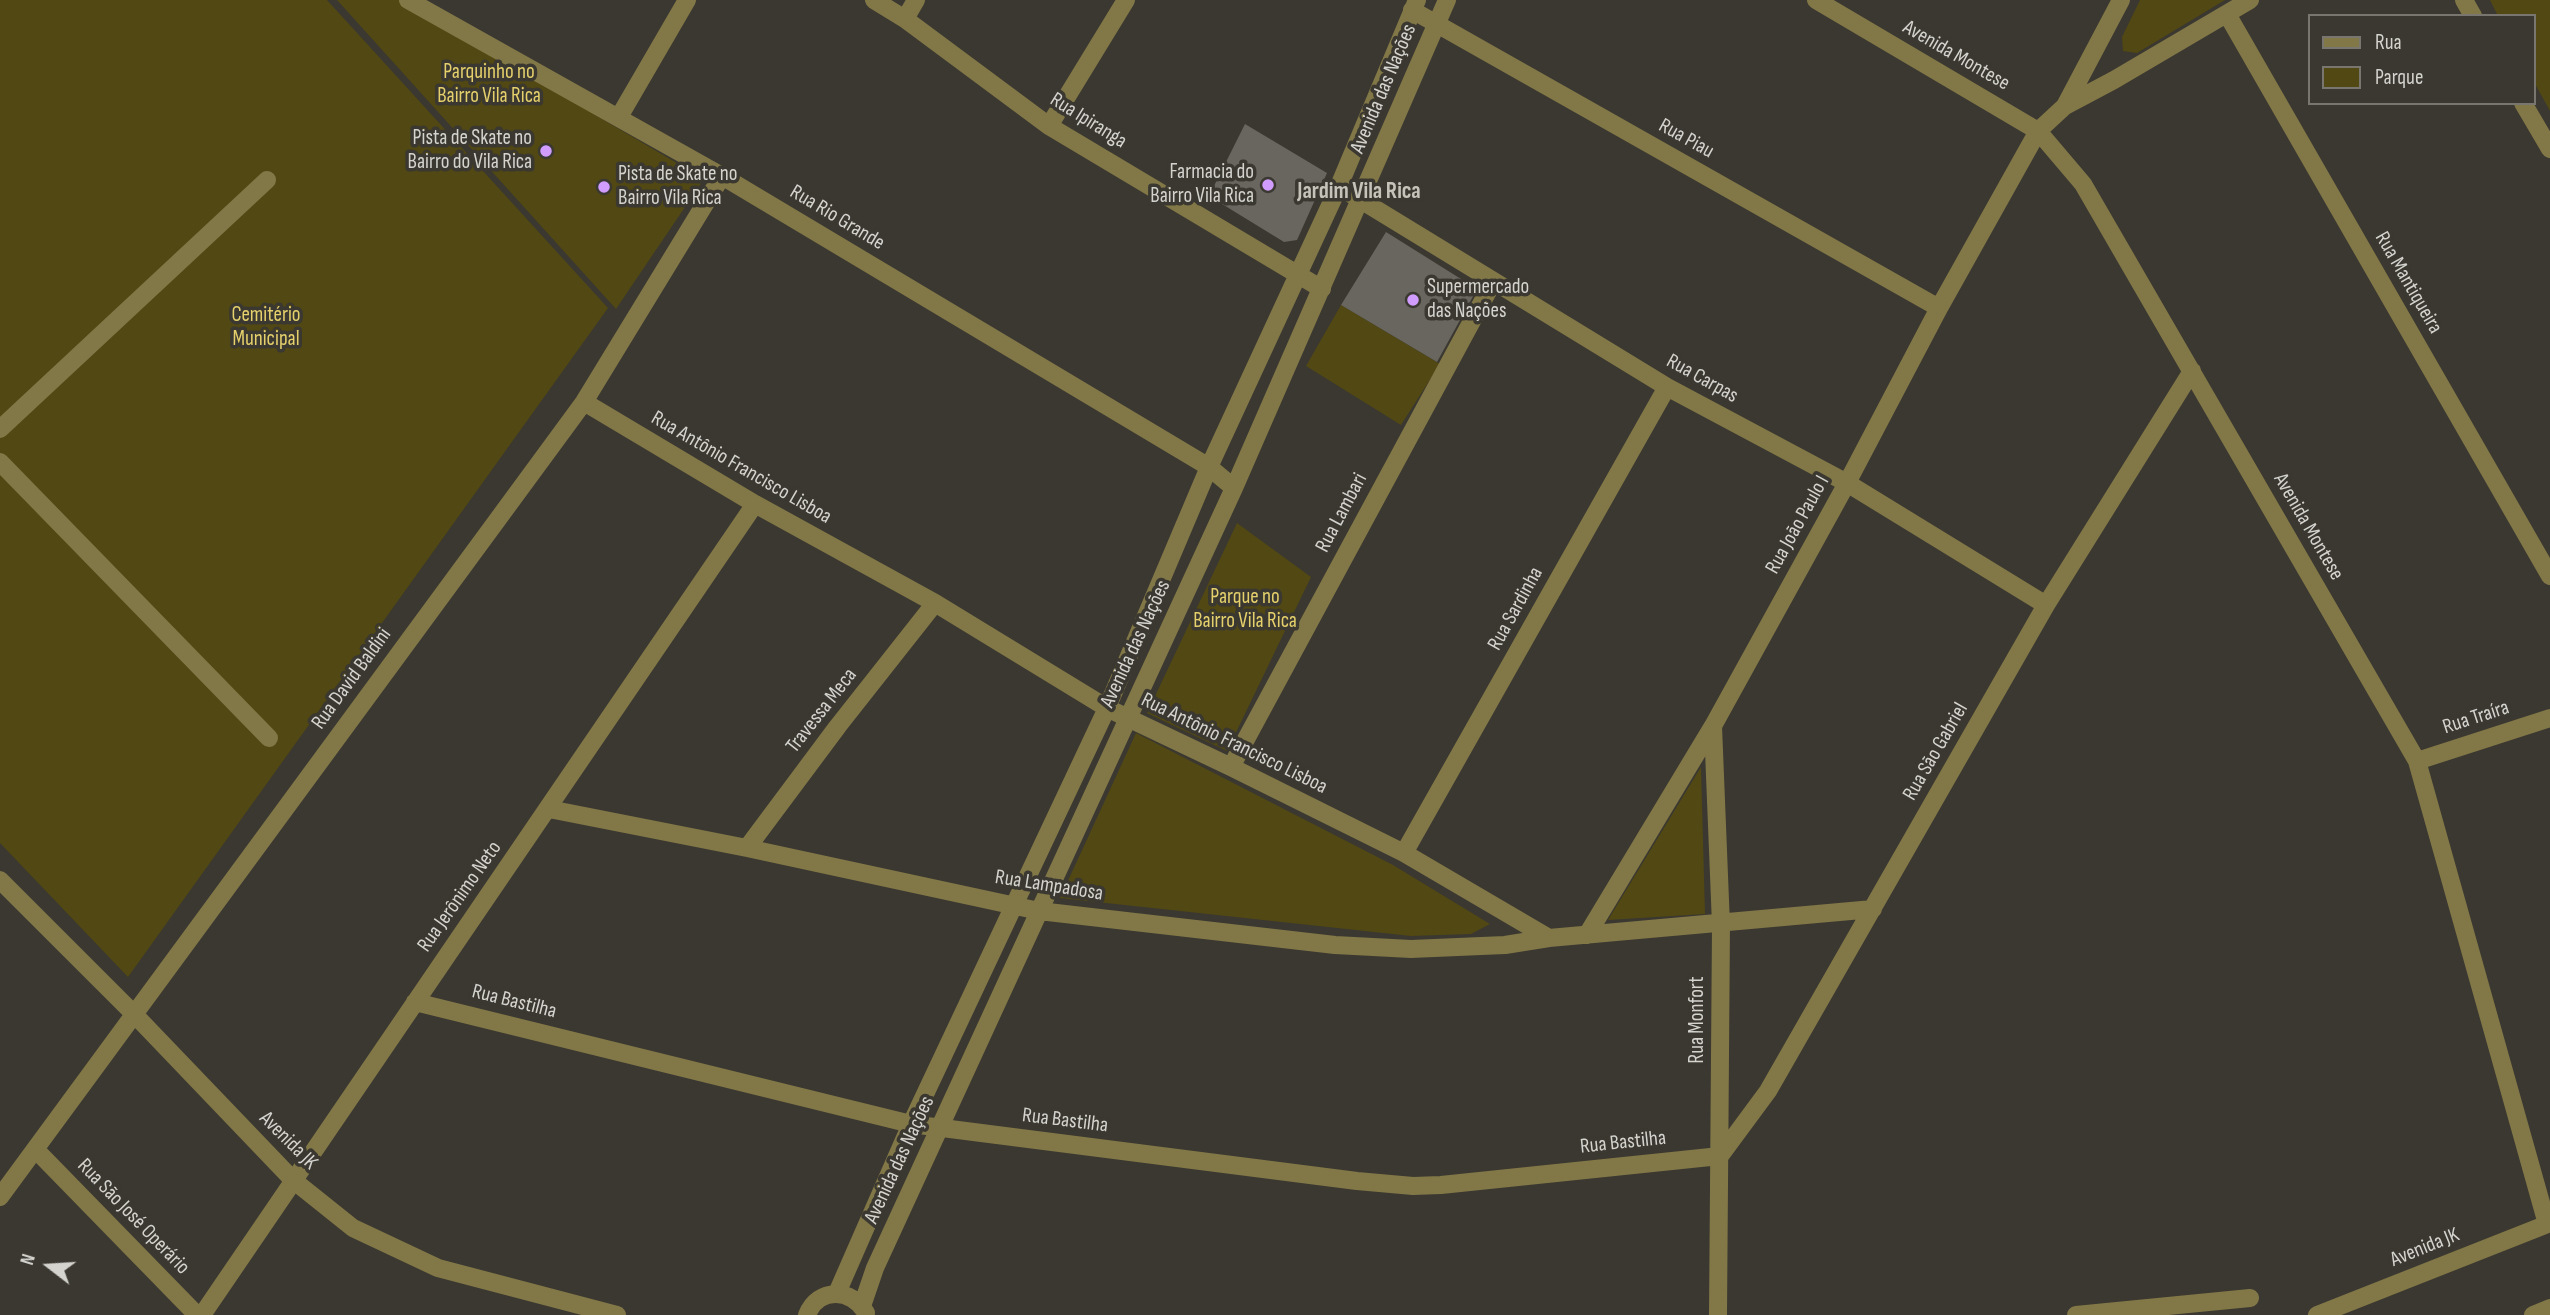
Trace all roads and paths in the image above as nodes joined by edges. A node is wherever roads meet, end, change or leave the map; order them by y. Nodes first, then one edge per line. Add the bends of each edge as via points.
1 (408, 0) edge
2 (687, 0) edge
3 (874, 0) edge
4 (916, 0) edge
5 (1126, 0) edge
6 (1447, 0) edge
7 (1816, 0) edge
8 (2120, 0) edge
9 (2250, 0) edge
10 (1414, 5) edge
11 (2227, 14) junction
12 (905, 19) junction
13 (1436, 25) junction
14 (2525, 105) edge
15 (2065, 106) junction
16 (619, 117) junction
17 (1049, 126) junction
18 (2038, 131) junction
19 (2550, 149) edge
20 (722, 176) junction
21 (267, 180) dead end
22 (1339, 187) junction
23 (1361, 200) junction
24 (1300, 274) junction
25 (1493, 282) junction
26 (1322, 289) junction
27 (1939, 307) junction
28 (2192, 371) junction
29 (1667, 387) junction
30 (584, 402) junction
31 (0, 429) edge
32 (0, 462) edge
33 (1209, 467) junction
34 (1847, 483) junction
35 (1234, 488) junction
36 (755, 504) junction
37 (2550, 576) edge
38 (935, 603) junction
39 (2046, 605) junction
40 (1107, 708) junction
41 (1127, 718) junction
42 (2550, 718) edge
43 (1713, 726) junction
44 (269, 738) dead end
45 (2417, 761) junction
46 (1231, 767) junction
47 (549, 808) junction
48 (747, 848) junction
49 (1404, 853) junction
50 (0, 880) edge
51 (1016, 905) junction
52 (1872, 909) junction
53 (1039, 911) junction
54 (1721, 925) junction
55 (1587, 935) junction
56 (1549, 938) junction
57 (415, 1002) junction
58 (134, 1014) junction
59 (911, 1124) junction
60 (940, 1128) junction
61 (36, 1150) junction
62 (1720, 1156) junction
63 (293, 1180) junction
64 (0, 1197) edge
65 (2549, 1223) edge
66 (837, 1293) junction
67 (2250, 1298) dead end
68 (2361, 1307) edge
69 (2550, 1308) edge
70 (865, 1310) edge
71 (808, 1311) edge
72 (200, 1315) edge
73 (617, 1315) edge
74 (791, 1315) edge
75 (1718, 1315) edge
76 (2076, 1315) edge
77 (2317, 1315) edge
78 (2533, 1315) edge

1 - 16 street, Rua Rio Grande
2 - 16 street
3 - 12 street, Rua Ipiranga
4 - 12 street
5 - 17 street
6 - 13 street, Avenida das Nações
7 - 18 street, Avenida Montese
8 - 15 street
9 - 11 street
10 - 13 street, Rua Piau
10 - 22 street, Avenida das Nações
11 - 15 street
11 - 37 street, Rua Mantiqueira
12 - 17 street, Rua Ipiranga
13 - 23 street, Avenida das Nações
13 - 27 street, Rua Piau
14 - 19 street
15 - 18 street, Rua João Paulo I
16 - 20 street, Rua Rio Grande
17 - 24 street, Rua Ipiranga
18 - 27 street, Rua João Paulo I
18 - 28 street, Avenida Montese via 2082,184
20 - 30 street, Rua David Baldini
20 - 33 street, Rua Rio Grande
21 - 31 street
22 - 23 street, Rua Carpas
22 - 24 street, Avenida das Nações
23 - 25 street, Rua Carpas
23 - 26 street, Avenida das Nações
24 - 26 street, Rua Ipiranga
24 - 33 street, Avenida das Nações
25 - 29 street, Rua Carpas
25 - 46 street, Rua Lambari
26 - 35 street, Avenida das Nações
27 - 34 street, Rua João Paulo I
28 - 39 street, Rua São Gabriel
28 - 45 street, Avenida Montese
29 - 34 street, Rua Carpas
29 - 49 street, Rua Sardinha
30 - 36 street, Rua Antônio Francisco Lisboa
30 - 58 street, Rua David Baldini
32 - 44 street
33 - 35 street, Rua Rio Grande
33 - 40 street, Avenida das Nações
34 - 39 street, Rua Carpas
34 - 43 street, Rua João Paulo I
35 - 41 street, Avenida das Nações
36 - 38 street, Rua Antônio Francisco Lisboa
36 - 47 street, Rua Jerônimo Neto
38 - 40 street, Rua Antônio Francisco Lisboa
38 - 48 street, Travessa Meca
39 - 52 street, Rua São Gabriel
40 - 41 street, Rua Antônio Francisco Lisboa
40 - 51 street, Avenida das Nações
41 - 46 street, Rua Antônio Francisco Lisboa
41 - 53 street, Avenida das Nações
42 - 45 street, Rua Traíra
43 - 54 street, Rua Monfort
43 - 55 street, Rua João Paulo I
45 - 65 street, Avenida Montese
46 - 49 street, Rua Antônio Francisco Lisboa
47 - 48 street, Rua Lampadosa
47 - 57 street, Rua Jerônimo Neto
48 - 51 street, Rua Lampadosa
49 - 56 street, Rua Antônio Francisco Lisboa
50 - 58 street, Avenida JK
51 - 53 street, Rua Lampadosa
51 - 59 street, Avenida das Nações
52 - 54 street
52 - 62 street, Rua São Gabriel via 1768,1091
53 - 56 street, Rua Lampadosa via 1335,945 1410,949
53 - 60 street, Avenida das Nações
54 - 55 street
54 - 62 street, Rua Monfort
55 - 56 street
57 - 59 street, Rua Bastilha
57 - 63 street, Rua Jerônimo Neto
58 - 61 street, Rua David Baldini
58 - 63 street, Avenida JK
59 - 60 street, Rua Bastilha
59 - 66 street, Avenida das Nações
60 - 62 street, Rua Bastilha via 1413,1186
60 - 70 street, Avenida das Nações via 876,1268
61 - 64 street, Rua David Baldini
61 - 72 street, Rua São José Operário
62 - 75 street, Rua Monfort
63 - 72 street, Rua Jerônimo Neto
63 - 73 street, Avenida JK via 353,1228 438,1268
65 - 68 street, Avenida JK
66 - 70 street
66 - 71 street via 826,1295
67 - 76 street
68 - 77 street, Avenida JK
69 - 78 street
71 - 74 street

